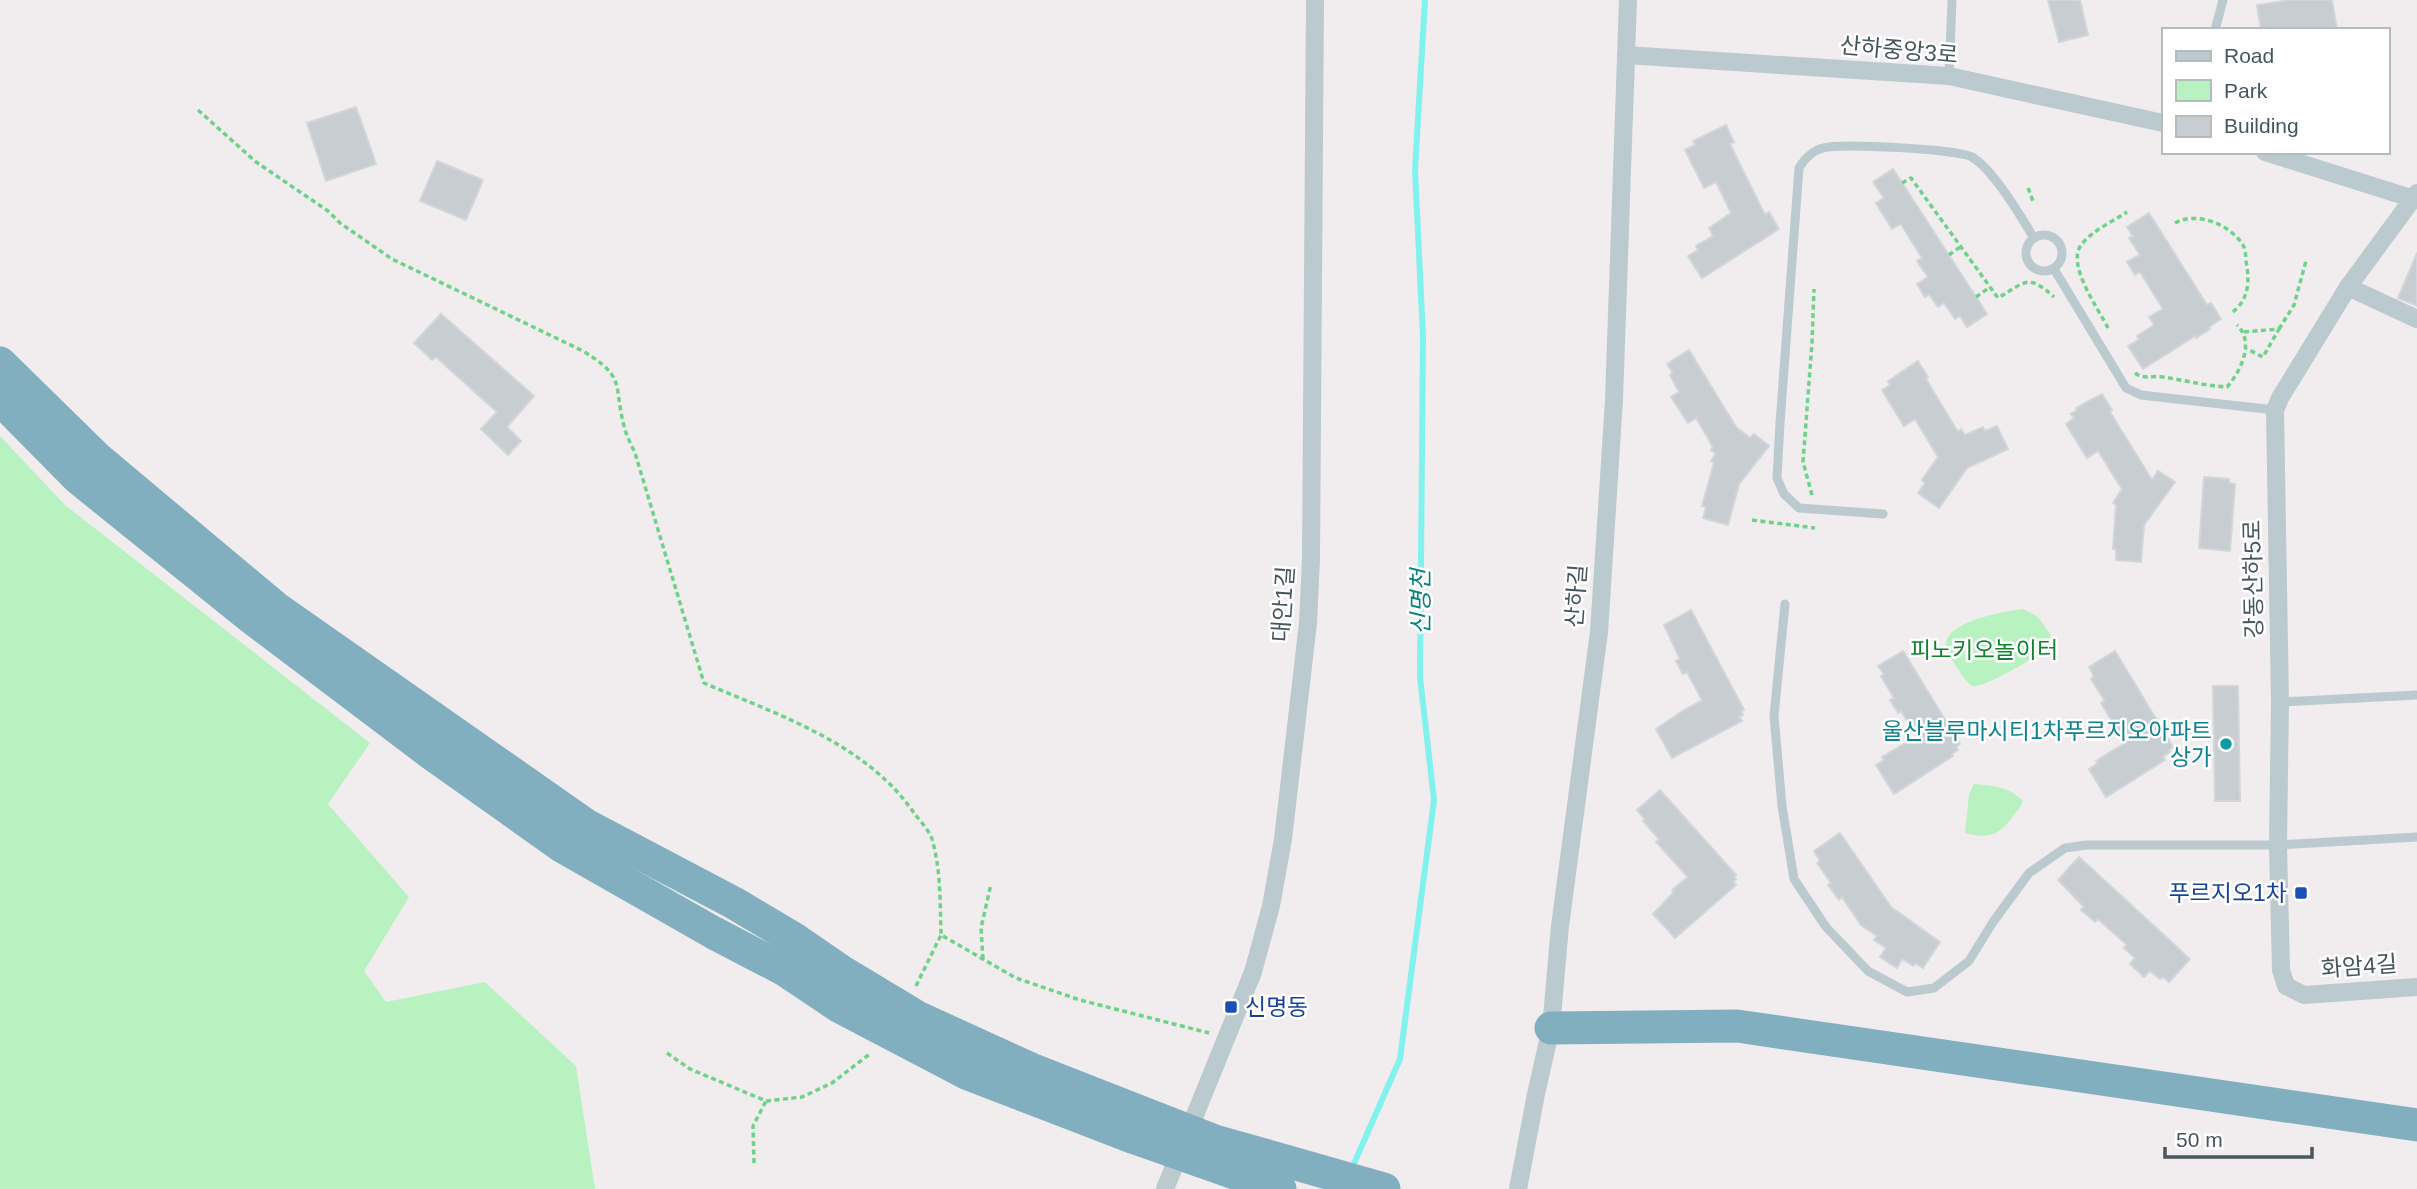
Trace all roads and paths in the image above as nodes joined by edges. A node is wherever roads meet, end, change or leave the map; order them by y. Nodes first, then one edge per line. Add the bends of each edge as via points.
1 (1315, 0) edge
2 (1628, 0) edge
3 (1952, 0) edge
4 (2223, 0) edge
5 (2216, 28) edge
6 (1626, 55) junction
7 (1949, 76) junction
8 (198, 110) dead end
9 (2162, 123) edge
10 (2271, 154) edge
11 (1902, 183) dead end
12 (2028, 188) dead end
13 (2416, 197) edge
14 (2033, 201) dead end
15 (2127, 212) dead end
16 (2175, 223) dead end
17 (2035, 238) junction
18 (1960, 247) junction
19 (1949, 255) dead end
20 (2306, 261) dead end
21 (2053, 269) junction
22 (1990, 287) junction
23 (2348, 287) junction
24 (1814, 289) dead end
25 (1976, 297) dead end
26 (2058, 303) dead end
27 (2230, 314) dead end
28 (2417, 319) edge
29 (2237, 325) dead end
30 (2279, 329) junction
31 (2244, 332) junction
32 (2112, 334) dead end
33 (2247, 349) junction
34 (0, 363) edge
35 (2131, 371) dead end
36 (0, 399) edge
37 (2275, 410) junction
38 (1819, 500) dead end
39 (1883, 514) dead end
40 (1752, 520) dead end
41 (1815, 528) dead end
42 (1785, 604) dead end
43 (2417, 695) edge
44 (2280, 702) junction
45 (2417, 837) edge
46 (2278, 845) junction
47 (991, 884) dead end
48 (942, 935) junction
49 (791, 955) junction
50 (984, 959) junction
51 (2417, 987) edge
52 (913, 990) dead end
53 (2304, 995) joint
54 (1551, 1028) junction
55 (1228, 1038) junction
56 (872, 1052) dead end
57 (667, 1053) dead end
58 (766, 1101) junction
59 (2417, 1125) edge
60 (754, 1163) dead end
61 (1166, 1189) edge
62 (1280, 1189) edge
63 (1384, 1189) edge
64 (1518, 1189) edge

1 - 55 street, 대안1길 via 1308,623 1271,906
2 - 6 street, 산하길
3 - 7 lane
4 - 5 lane
6 - 7 street, 산하중앙3로
6 - 54 street, 산하길 via 1614,400 1599,632
7 - 9 street, 산하중앙3로
8 - 48 path via 256,162 392,258 583,351 608,370 618,383 624,427 704,683 838,745 869,765 905,799 931,837 940,885
10 - 13 street
11 - 18 path via 1911,178
12 - 14 path
13 - 23 street, 강동산하5로
15 - 32 path via 2092,234 2076,256 2078,270
16 - 27 path via 2192,217 2213,223 2244,246 2246,294
17 - 21 lane via 2027,247 2026,258 2037,270
17 - 21 lane via 2046,235 2059,244 2062,255
17 - 39 lane via 1984,167 1971,157 1898,148 1826,147 1807,156 1799,168 1777,478 1784,494 1799,508
18 - 19 path
18 - 22 path
20 - 30 path via 2294,305
21 - 37 lane via 2126,388 2141,395
22 - 25 path
22 - 26 path via 1998,298 2031,281
23 - 28 street
23 - 37 street, 강동산하5로
24 - 38 path via 1802,462 1811,493
29 - 31 path
30 - 31 path
30 - 33 path via 2263,357
31 - 33 path
33 - 35 path via 2227,387 2141,377
34 - 49 highway via 98,459 276,608 586,825 734,903
36 - 49 highway via 78,478 248,615 474,785 563,847 714,933
37 - 44 street, 강동산하5로
40 - 41 path
42 - 46 lane via 1774,716 1794,879 1826,927 1868,971 1906,992 1934,988 1969,961 2029,873 2066,848
43 - 44 lane
44 - 46 street, 강동산하5로
45 - 46 lane
46 - 53 street, 강동산하5로 via 2281,970 2286,986
47 - 50 path via 981,928
48 - 50 path
48 - 52 path
49 - 62 highway via 839,1007 966,1073
49 - 63 highway via 844,972 917,1017 1031,1069 1215,1141
50 - 55 path via 1016,978 1080,1000
51 - 53 street, 화암4길
54 - 59 highway via 1737,1027
54 - 64 street, 산하길
55 - 61 street, 대안1길
56 - 58 path via 832,1083 802,1097
57 - 58 path via 690,1069
58 - 60 path via 753,1126

